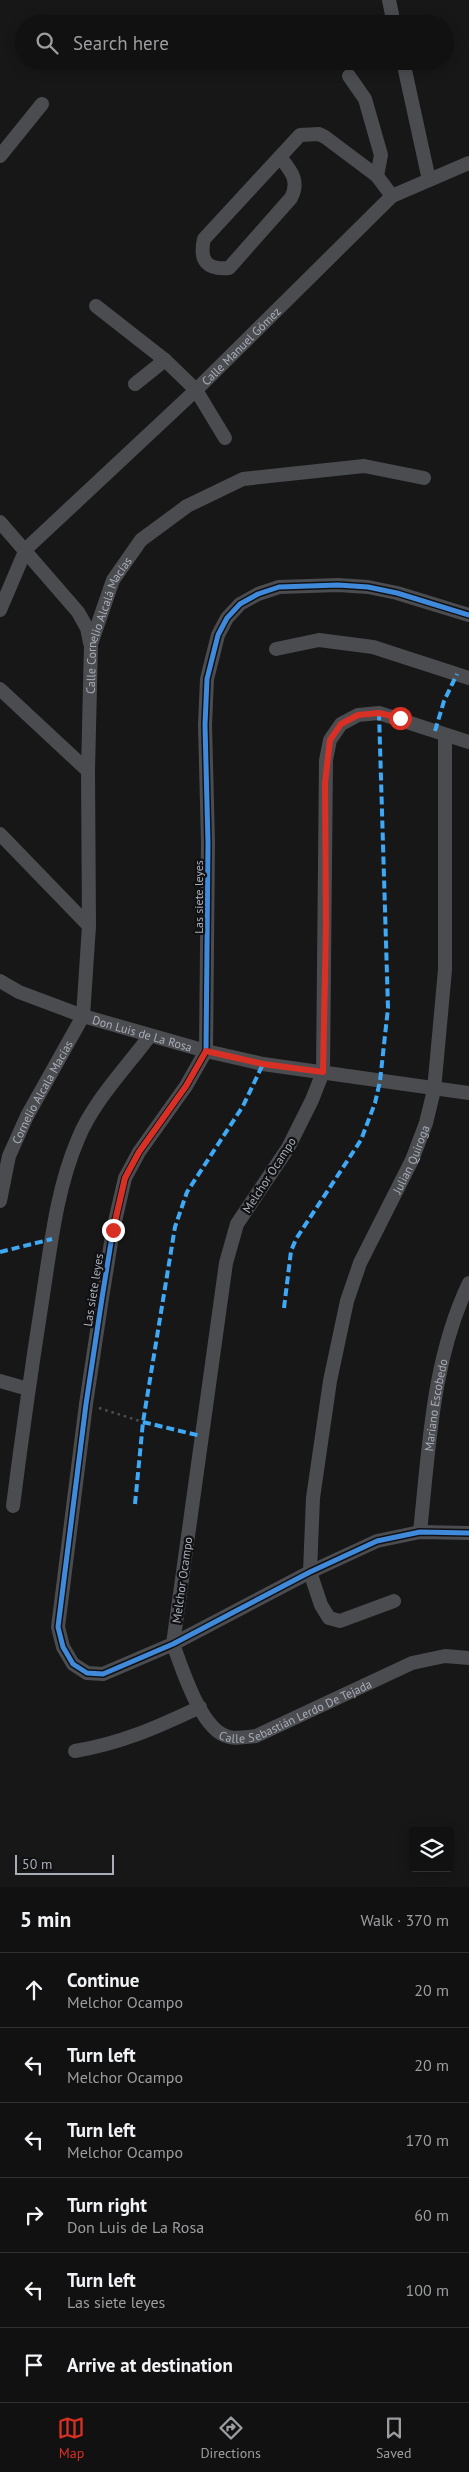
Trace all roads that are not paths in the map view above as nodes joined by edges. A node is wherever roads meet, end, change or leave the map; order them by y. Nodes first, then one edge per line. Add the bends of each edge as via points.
1 (389, 0) edge
2 (392, 15) edge
3 (405, 70) edge
4 (349, 76) dead end
5 (42, 104) dead end
6 (0, 156) edge
7 (280, 157) junction
8 (469, 163) edge
9 (377, 176) junction
10 (429, 180) junction
11 (392, 196) junction
12 (96, 306) dead end
13 (165, 360) junction
14 (135, 384) dead end
15 (196, 390) junction
16 (225, 438) dead end
17 (424, 478) dead end
18 (0, 522) edge
19 (26, 549) junction
20 (0, 610) edge
21 (469, 615) edge
22 (91, 644) junction
23 (276, 650) dead end
24 (469, 678) edge
25 (0, 689) edge
26 (445, 735) junction
27 (469, 742) edge
28 (88, 771) junction
29 (0, 834) edge
30 (89, 926) junction
31 (0, 981) edge
32 (83, 1016) junction
33 (149, 1037) junction
34 (206, 1051) junction
35 (323, 1072) junction
36 (434, 1090) junction
37 (469, 1094) edge
38 (5, 1151) edge
39 (0, 1201) edge
40 (469, 1283) edge
41 (0, 1381) edge
42 (28, 1389) junction
43 (12, 1506) dead end
44 (420, 1532) junction
45 (469, 1533) edge
46 (310, 1572) junction
47 (394, 1601) dead end
48 (173, 1644) junction
49 (469, 1658) edge
50 (200, 1707) junction
51 (75, 1751) dead end

1 - 2 street
3 - 10 street
4 - 9 street via 365,100 381,155
5 - 6 street
7 - 7 street via 204,239 203,260 212,267 229,268 296,190 291,171
7 - 9 street via 300,135 319,134
8 - 10 street, Calle Manuel Gómez
9 - 11 street
10 - 11 street, Calle Manuel Gómez
11 - 15 street, Calle Manuel Gómez
12 - 13 street
13 - 14 street
13 - 15 street
15 - 16 street
15 - 19 street, Calle Manuel Gómez
17 - 22 street, Calle Cornelio Alcalá Macías via 364,466 243,479 187,506 141,540 113,580
18 - 19 street
19 - 20 street
19 - 22 street via 78,612
21 - 34 street, Las siete leyes via 368,587 320,585 279,587 258,594 240,604 227,618 210,658 206,686
22 - 28 street, Calle Cornelio Alcalá Macías
23 - 24 street via 319,640 364,646
25 - 28 street
26 - 27 street, Melchor Ocampo
26 - 35 street, Melchor Ocampo via 400,718 368,713 348,718 330,740 325,783
26 - 36 street, Julian Quiroga via 445,970
28 - 30 street, Calle Cornelio Alcalá Macías
29 - 30 street
30 - 32 street, Calle Cornelio Alcalá Macías
31 - 32 street, Don Luis de La Rosa via 19,992
32 - 33 street, Don Luis de La Rosa
32 - 38 street, Cornelio Alcala Macías
33 - 34 street, Don Luis de La Rosa
33 - 42 street via 98,1104 78,1139 61,1192
34 - 35 street, Don Luis de La Rosa via 263,1064
34 - 48 street, Las siete leyes via 125,1178 113,1230 86,1404 58,1627 63,1647 73,1664 87,1672 103,1674
35 - 36 street, Don Luis de La Rosa
35 - 48 street, Melchor Ocampo via 288,1148 237,1224 226,1263
36 - 37 street, Don Luis de La Rosa
36 - 46 street, Julian Quiroga via 412,1160 360,1263 347,1301 330,1381 313,1498
38 - 39 street, Cornelio Alcala Macías
40 - 44 street, Mariano Escobedo via 446,1341
41 - 42 street
42 - 43 street
44 - 45 street, Las siete leyes
44 - 46 street, Las siete leyes via 377,1542
46 - 47 street, Julian Quiroga via 320,1605 329,1618 340,1621
46 - 48 street, Las siete leyes
48 - 50 street, Calle Sebastián Lerdo De Tejada
49 - 50 street, Calle Sebastián Lerdo De Tejada via 445,1656 412,1663 256,1736 228,1737 215,1730
50 - 51 street via 139,1736 108,1746

